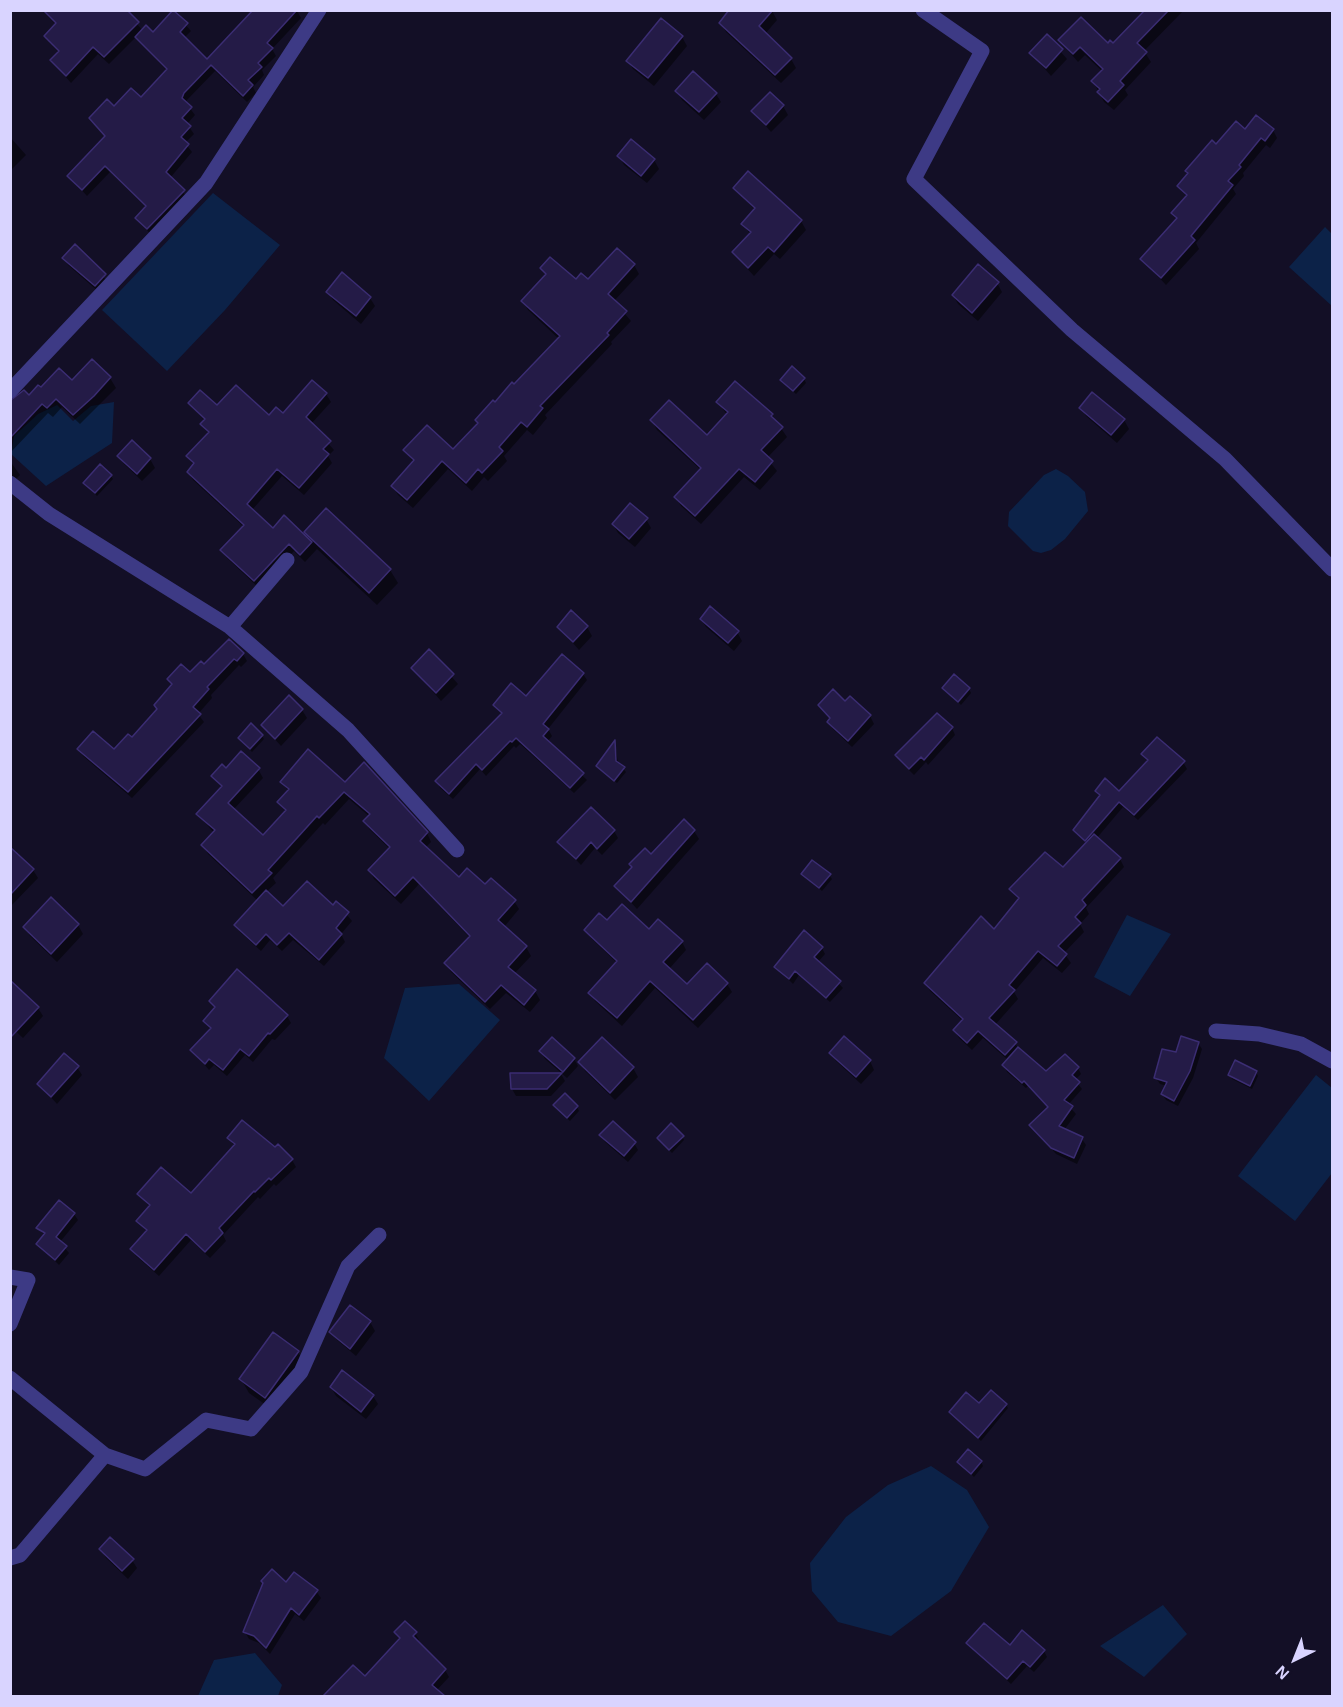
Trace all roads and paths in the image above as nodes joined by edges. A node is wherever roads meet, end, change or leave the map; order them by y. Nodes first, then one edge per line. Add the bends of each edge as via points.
1 (319, 10) edge
2 (922, 10) edge
3 (10, 392) edge
4 (10, 483) edge
5 (287, 560) dead end
6 (1332, 569) edge
7 (230, 627) junction
8 (456, 850) dead end
9 (1216, 1031) dead end
10 (1332, 1061) edge
11 (379, 1235) dead end
12 (10, 1277) edge
13 (10, 1324) edge
14 (10, 1378) edge
15 (105, 1455) junction
16 (10, 1558) edge

1 - 3 street via 206,183
2 - 6 street via 982,51 914,179 1072,330 1225,459
4 - 7 street via 49,513
5 - 7 street
7 - 8 street via 348,730
9 - 10 street via 1259,1034 1301,1044
11 - 15 street via 348,1266 301,1372 251,1429 206,1420 145,1469
12 - 13 street via 28,1280
14 - 15 street
15 - 16 street via 20,1555

